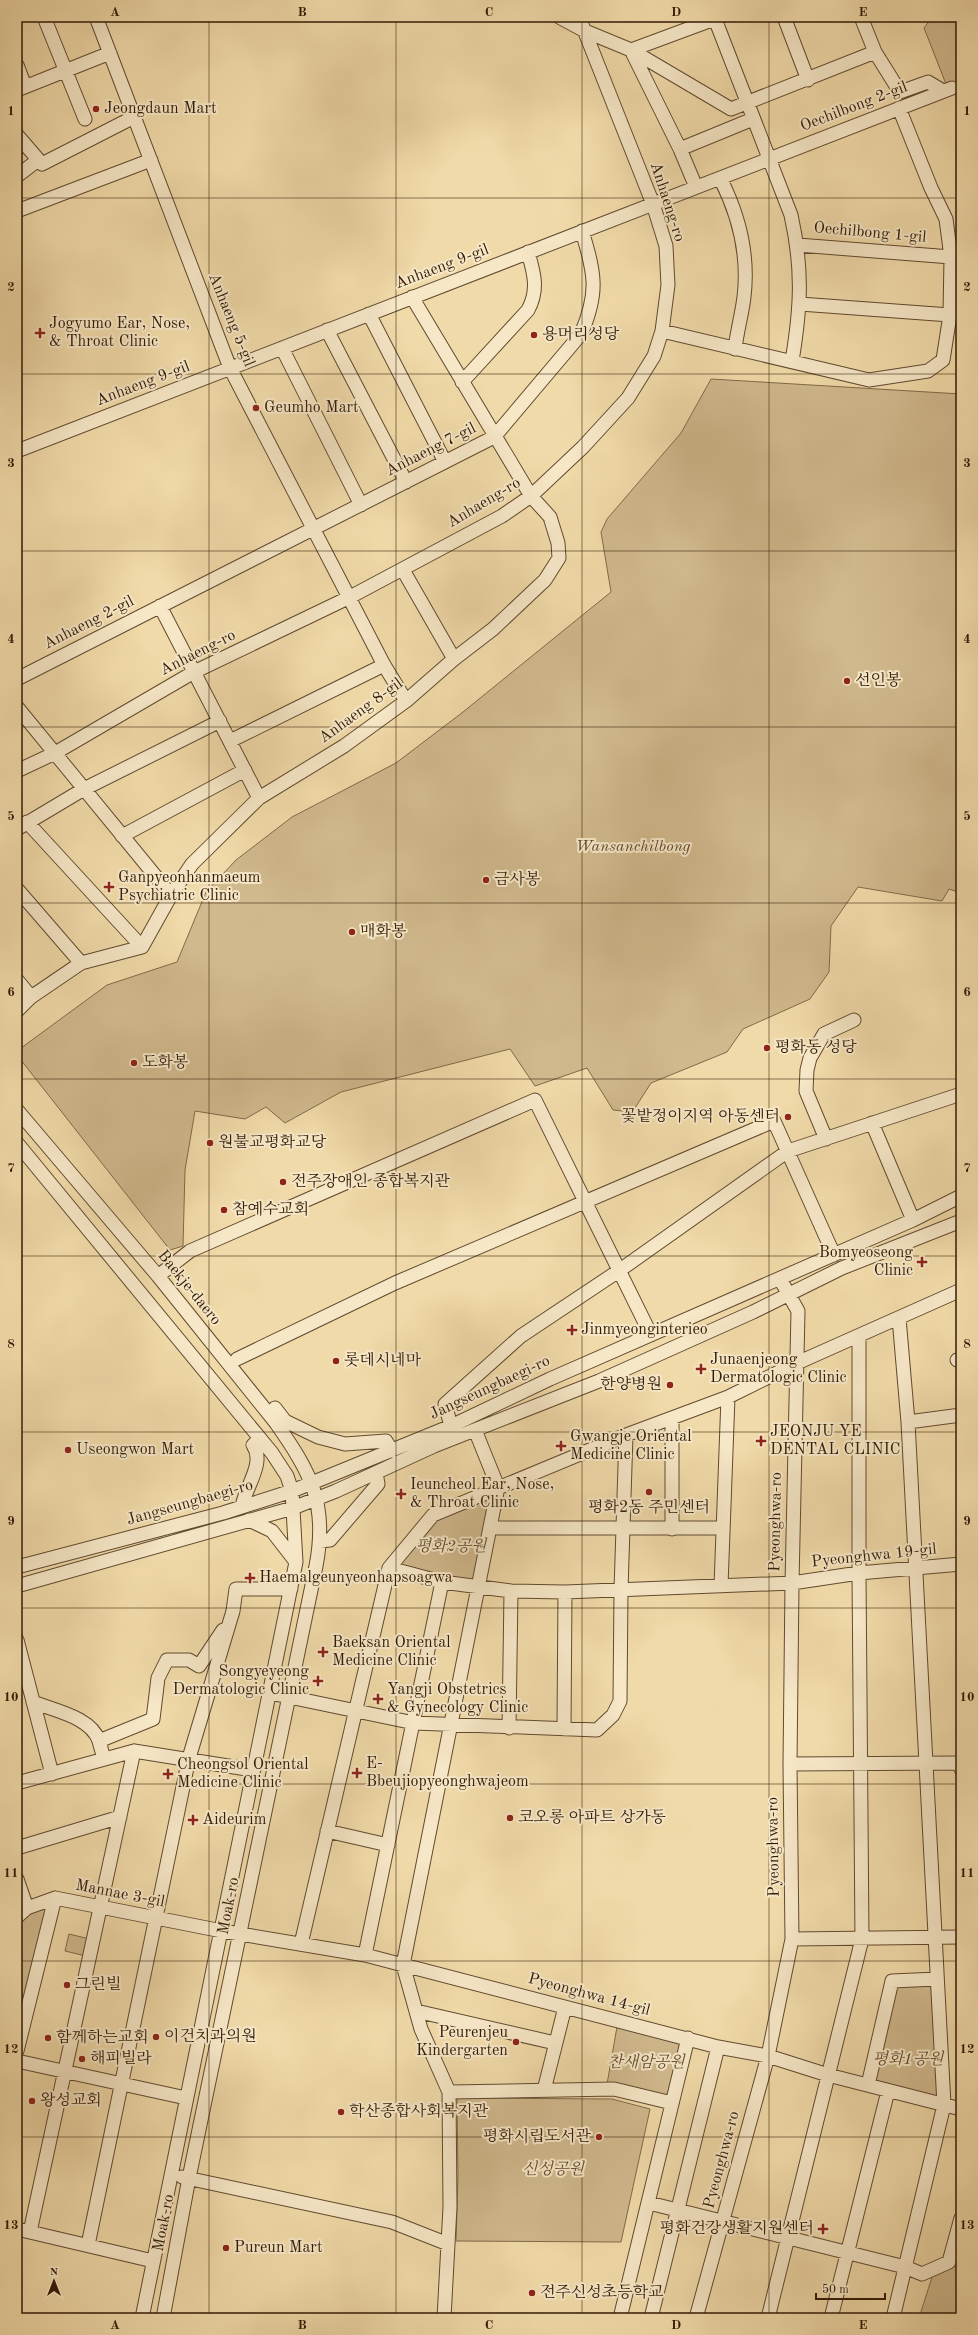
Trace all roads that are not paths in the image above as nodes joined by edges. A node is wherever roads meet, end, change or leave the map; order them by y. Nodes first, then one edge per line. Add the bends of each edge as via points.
1 (44, 17) edge
2 (96, 17) edge
3 (559, 17) edge
4 (579, 17) edge
5 (861, 17) edge
6 (718, 18) edge
7 (786, 21) edge
8 (585, 31) junction
9 (631, 50) junction
10 (875, 52) junction
11 (110, 53) junction
12 (17, 65) edge
13 (65, 71) junction
14 (808, 80) junction
15 (21, 88) edge
16 (747, 104) junction
17 (899, 108) junction
18 (134, 117) junction
19 (84, 119) dead end
20 (753, 119) junction
21 (17, 135) edge
22 (680, 149) junction
23 (769, 159) junction
24 (38, 160) junction
25 (151, 160) junction
26 (17, 176) edge
27 (720, 178) junction
28 (696, 187) junction
29 (653, 204) junction
30 (17, 211) edge
31 (582, 232) junction
32 (798, 245) junction
33 (528, 252) junction
34 (951, 257) junction
35 (412, 298) junction
36 (800, 304) junction
37 (369, 314) junction
38 (950, 315) junction
39 (327, 330) junction
40 (662, 331) junction
41 (282, 348) junction
42 (735, 349) junction
43 (792, 362) junction
44 (230, 368) junction
45 (462, 382) junction
46 (494, 437) junction
47 (17, 451) edge
48 (445, 462) junction
49 (406, 482) junction
50 (531, 496) junction
51 (361, 504) junction
52 (314, 529) junction
53 (403, 570) junction
54 (350, 597) junction
55 (160, 606) junction
56 (454, 659) junction
57 (384, 665) junction
58 (194, 672) junction
59 (17, 679) edge
60 (406, 701) junction
61 (17, 707) edge
62 (220, 721) junction
63 (230, 741) junction
64 (55, 753) junction
65 (245, 770) junction
66 (17, 771) edge
67 (84, 789) junction
68 (259, 798) junction
69 (22, 826) edge
70 (122, 836) junction
71 (17, 889) edge
72 (171, 895) junction
73 (142, 947) junction
74 (81, 963) junction
75 (17, 980) edge
76 (31, 997) junction
77 (17, 1011) edge
78 (854, 1020) dead end
79 (961, 1094) edge
80 (17, 1110) edge
81 (872, 1123) junction
82 (826, 1140) junction
83 (17, 1143) edge
84 (788, 1151) junction
85 (961, 1196) edge
86 (585, 1200) junction
87 (913, 1220) junction
88 (961, 1221) edge
89 (834, 1255) junction
90 (620, 1270) junction
91 (158, 1276) junction
92 (780, 1279) junction
93 (961, 1290) edge
94 (790, 1295) junction
95 (899, 1318) junction
96 (650, 1335) junction
97 (859, 1337) junction
98 (210, 1339) junction
99 (237, 1359) junction
100 (797, 1363) junction
101 (728, 1397) junction
102 (961, 1406) edge
103 (948, 1408) dead end
104 (961, 1415) edge
105 (672, 1418) junction
106 (908, 1422) junction
107 (451, 1426) junction
108 (475, 1430) junction
109 (626, 1435) junction
110 (260, 1438) junction
111 (392, 1451) junction
112 (376, 1473) junction
113 (312, 1483) junction
114 (498, 1487) junction
115 (292, 1491) junction
116 (317, 1499) junction
117 (242, 1507) junction
118 (293, 1508) junction
119 (249, 1520) junction
120 (490, 1528) junction
121 (723, 1528) junction
122 (622, 1529) junction
123 (672, 1529) junction
124 (320, 1541) junction
125 (296, 1562) junction
126 (961, 1564) edge
127 (17, 1567) edge
128 (389, 1568) junction
129 (914, 1568) junction
130 (859, 1573) junction
131 (442, 1582) junction
132 (792, 1583) junction
133 (17, 1586) edge
134 (721, 1586) junction
135 (478, 1587) junction
136 (291, 1589) junction
137 (620, 1590) junction
138 (511, 1591) junction
139 (565, 1592) junction
140 (231, 1619) junction
141 (17, 1640) edge
142 (20, 1662) edge
143 (270, 1693) junction
144 (289, 1697) junction
145 (33, 1702) junction
146 (355, 1711) junction
147 (414, 1723) junction
148 (451, 1724) junction
149 (509, 1728) junction
150 (564, 1729) junction
151 (100, 1741) junction
152 (134, 1751) junction
153 (189, 1758) junction
154 (104, 1759) junction
155 (926, 1763) junction
156 (790, 1764) junction
157 (860, 1764) junction
158 (961, 1769) edge
159 (253, 1770) junction
160 (52, 1774) junction
161 (17, 1783) edge
162 (120, 1817) junction
163 (327, 1831) junction
164 (388, 1845) junction
165 (17, 1848) edge
166 (17, 1879) edge
167 (55, 1898) junction
168 (101, 1907) junction
169 (27, 1908) junction
170 (17, 1917) edge
171 (156, 1918) junction
172 (222, 1931) junction
173 (241, 1934) junction
174 (961, 1937) edge
175 (935, 1938) junction
176 (792, 1939) junction
177 (862, 1939) junction
178 (301, 1944) junction
179 (366, 1955) junction
180 (402, 1964) junction
181 (937, 1979) junction
182 (565, 2007) junction
183 (416, 2011) junction
184 (688, 2038) junction
185 (556, 2043) junction
186 (718, 2046) junction
187 (17, 2051) edge
188 (768, 2056) junction
189 (17, 2061) edge
190 (65, 2073) junction
191 (828, 2075) junction
192 (121, 2084) junction
193 (868, 2085) junction
194 (544, 2090) junction
195 (888, 2091) junction
196 (449, 2092) junction
197 (186, 2098) junction
198 (672, 2103) junction
199 (944, 2105) junction
200 (961, 2109) edge
201 (172, 2175) junction
202 (189, 2178) junction
203 (648, 2202) junction
204 (678, 2210) junction
205 (961, 2218) edge
206 (723, 2220) junction
207 (23, 2230) edge
208 (788, 2238) junction
209 (448, 2244) junction
210 (88, 2245) junction
211 (848, 2252) junction
212 (153, 2261) junction
213 (905, 2267) junction
214 (142, 2318) edge
215 (162, 2318) edge
216 (444, 2318) edge
217 (620, 2318) edge
218 (651, 2318) edge
219 (696, 2318) edge
220 (768, 2318) edge
221 (831, 2318) edge
222 (893, 2318) edge

1 - 13 street
2 - 11 street, Anhaeng 5-gil
3 - 8 street
4 - 8 street, Anhaeng-ro
5 - 10 street
6 - 9 street
6 - 16 street
7 - 14 street
8 - 9 street
8 - 29 street, Anhaeng-ro
9 - 16 street via 731,109
9 - 22 street
10 - 14 street
10 - 17 street, Oechilbong 2-gil via 900,92 928,82 947,89
11 - 13 street
11 - 18 street, Anhaeng 5-gil
12 - 15 street
13 - 15 street
13 - 19 street
14 - 16 street
16 - 20 street
17 - 23 street, Oechilbong 2-gil
17 - 34 street, Oechilbong 1-gil via 946,219
18 - 24 street via 42,164
18 - 25 street, Anhaeng 5-gil
20 - 22 street
20 - 23 street
21 - 24 street
22 - 28 street
23 - 27 street, Oechilbong 2-gil
23 - 32 street via 789,208
24 - 26 street
25 - 30 street
25 - 44 street, Anhaeng 5-gil
27 - 28 street, Oechilbong 2-gil
27 - 42 street via 740,227 745,273 744,296
28 - 29 street, Oechilbong 2-gil
29 - 31 street, Anhaeng 9-gil
29 - 40 street, Anhaeng-ro via 666,254 668,286
31 - 33 street, Anhaeng 9-gil
31 - 46 street, Anhaeng 7-gil via 590,258 594,288 581,334
32 - 34 street, Oechilbong 1-gil
32 - 36 street, Oechilbong 1-gil via 801,274
33 - 35 street, Anhaeng 9-gil
33 - 45 street via 535,276 536,290 533,301
34 - 38 street, Oechilbong 1-gil
35 - 37 street, Anhaeng 9-gil
35 - 45 street, Anhaeng 7-gil
36 - 38 street
36 - 43 street, Oechilbong 1-gil
37 - 39 street, Anhaeng 9-gil
37 - 48 street
38 - 43 street, Oechilbong 1-gil via 943,360 928,371 869,380
39 - 41 street, Anhaeng 9-gil
39 - 49 street
40 - 42 street, Oechilbong 1-gil
40 - 50 street, Anhaeng-ro via 654,356 628,398 583,447
41 - 44 street, Anhaeng 9-gil
41 - 51 street
42 - 43 street, Oechilbong 1-gil
44 - 47 street, Anhaeng 9-gil
44 - 52 street, Anhaeng 5-gil
45 - 46 street, Anhaeng 7-gil
46 - 48 street, Anhaeng 7-gil
46 - 50 street, Anhaeng 7-gil
48 - 49 street, Anhaeng 7-gil
49 - 51 street, Anhaeng 7-gil
50 - 53 street, Anhaeng-ro via 502,516
50 - 56 street, Anhaeng 8-gil via 550,517 558,543 559,558 544,580 493,629
51 - 52 street
52 - 54 street, Anhaeng 5-gil
52 - 55 street, Anhaeng 2-gil
53 - 54 street, Anhaeng-ro
53 - 56 street
54 - 57 street, Anhaeng 5-gil
54 - 58 street, Anhaeng-ro
55 - 58 street
55 - 59 street, Anhaeng 2-gil
56 - 60 street, Anhaeng 8-gil
57 - 60 street, Anhaeng 5-gil
57 - 63 street
58 - 62 street
58 - 64 street, Anhaeng-ro
60 - 68 street, Anhaeng 8-gil via 344,746
61 - 64 street
62 - 63 street
62 - 67 street
63 - 65 street
64 - 66 street, Anhaeng-ro
64 - 67 street
65 - 68 street
65 - 70 street
67 - 69 street
67 - 70 street
68 - 72 street, Anhaeng 8-gil via 192,864
69 - 73 street
70 - 72 street
71 - 74 street
72 - 73 street, Anhaeng 8-gil
73 - 74 street
74 - 76 street
75 - 76 street
76 - 77 street
78 - 82 street via 824,1034 810,1058 807,1070 806,1091
79 - 81 street
80 - 91 street, Baekje-daero
81 - 82 street
81 - 87 street
82 - 84 street
83 - 110 street
84 - 86 street via 774,1121
84 - 89 street
84 - 90 street
85 - 87 street, Jangseungbaegi-ro
86 - 90 street
86 - 91 street via 535,1100 190,1251
86 - 99 street via 395,1282
87 - 89 street, Jangseungbaegi-ro
88 - 94 street, Jangseungbaegi-ro via 842,1268
89 - 92 street, Jangseungbaegi-ro
90 - 96 street
90 - 107 street via 521,1336 445,1404
91 - 98 street, Baekje-daero
92 - 94 street, Pyeonghwa-ro
92 - 96 street, Jangseungbaegi-ro
93 - 95 street
94 - 100 street, Pyeonghwa-ro via 798,1311
94 - 108 street, Jangseungbaegi-ro via 606,1378
95 - 97 street
95 - 106 street
96 - 107 street, Jangseungbaegi-ro
97 - 100 street
97 - 130 street
98 - 99 street via 218,1337
98 - 113 street, Baekje-daero via 276,1423
99 - 111 street via 285,1421 318,1438 345,1444 386,1441
100 - 101 street
100 - 132 street, Pyeonghwa-ro
101 - 105 street
101 - 121 street
102 - 103 street
104 - 106 street
105 - 109 street
105 - 123 street
106 - 129 street
107 - 111 street, Jangseungbaegi-ro
108 - 112 street, Jangseungbaegi-ro
108 - 114 street
109 - 114 street
109 - 122 street
110 - 115 street via 287,1476
110 - 117 street via 253,1444 257,1450 255,1465
111 - 113 street, Jangseungbaegi-ro
112 - 116 street, Jangseungbaegi-ro
112 - 124 street via 378,1484 330,1540
113 - 115 street, Jangseungbaegi-ro
113 - 116 street, Baekje-daero
114 - 120 street
114 - 128 street via 433,1515
115 - 117 street, Jangseungbaegi-ro
115 - 118 street
116 - 118 street, Jangseungbaegi-ro
116 - 124 street, Moak-ro via 321,1526
117 - 127 street, Jangseungbaegi-ro
118 - 119 street, Jangseungbaegi-ro
118 - 125 street, Moak-ro
119 - 125 street via 272,1531
119 - 133 street, Jangseungbaegi-ro
120 - 122 street
120 - 135 street
121 - 123 street
121 - 134 street
122 - 123 street
122 - 137 street
124 - 144 street, Moak-ro
125 - 136 street, Moak-ro
126 - 129 street, Pyeonghwa 19-gil
128 - 131 street, Pyeonghwa 19-gil
128 - 146 street
129 - 130 street, Pyeonghwa 19-gil
129 - 155 street
130 - 132 street, Pyeonghwa 19-gil
130 - 157 street
131 - 135 street, Pyeonghwa 19-gil
131 - 147 street
132 - 134 street, Pyeonghwa 19-gil
132 - 156 street, Pyeonghwa-ro
134 - 137 street, Pyeonghwa 19-gil
135 - 138 street, Pyeonghwa 19-gil
135 - 148 street
136 - 140 street via 236,1589
136 - 143 street, Moak-ro
137 - 139 street, Pyeonghwa 19-gil
137 - 150 street via 620,1701 613,1715 597,1730
138 - 139 street, Pyeonghwa 19-gil
138 - 149 street
139 - 150 street
140 - 151 street via 199,1666 189,1660 167,1660 158,1678 153,1719
140 - 153 street
141 - 142 street
142 - 145 street
143 - 144 street
143 - 159 street, Moak-ro
144 - 146 street
144 - 173 street, Moak-ro
145 - 151 street via 89,1724
145 - 160 street
146 - 147 street
146 - 163 street
147 - 148 street
147 - 164 street
148 - 149 street
148 - 180 street
149 - 150 street
151 - 154 street
152 - 153 street
152 - 154 street
152 - 162 street
153 - 159 street
153 - 171 street
154 - 160 street
155 - 157 street
155 - 158 street via 959,1763
155 - 175 street
156 - 157 street
156 - 176 street, Pyeonghwa-ro
157 - 177 street
159 - 172 street, Moak-ro
160 - 161 street
162 - 165 street
162 - 168 street
163 - 164 street
163 - 178 street
164 - 179 street
166 - 169 street
167 - 168 street, Mannae 3-gil
167 - 169 street, Mannae 3-gil
167 - 187 street
168 - 171 street, Mannae 3-gil
168 - 190 street
169 - 170 street, Mannae 3-gil
171 - 172 street, Mannae 3-gil
171 - 192 street
172 - 173 street, Pyeonghwa 14-gil
172 - 197 street, Moak-ro
173 - 178 street, Pyeonghwa 14-gil
173 - 202 street, Moak-ro
174 - 175 street
175 - 177 street
175 - 181 street
176 - 177 street
176 - 188 street, Pyeonghwa-ro
177 - 191 street
178 - 179 street, Pyeonghwa 14-gil
179 - 180 street, Pyeonghwa 14-gil
180 - 182 street, Pyeonghwa 14-gil
180 - 183 street
181 - 193 street via 892,1982
181 - 199 street
182 - 184 street, Pyeonghwa 14-gil
182 - 185 street
183 - 185 street
183 - 196 street
184 - 186 street, Pyeonghwa 14-gil
184 - 198 street
185 - 194 street
186 - 188 street, Pyeonghwa 14-gil
186 - 204 street
188 - 191 street, Pyeonghwa 14-gil
188 - 206 street, Pyeonghwa-ro
189 - 190 street
190 - 192 street
190 - 207 street
191 - 193 street, Pyeonghwa 14-gil
191 - 208 street
192 - 197 street
192 - 210 street
193 - 195 street, Pyeonghwa 14-gil
194 - 196 street
194 - 198 street via 614,2089
195 - 199 street, Pyeonghwa 14-gil
195 - 211 street
196 - 209 street via 451,2142
197 - 201 street, Moak-ro
198 - 203 street
199 - 200 street, Pyeonghwa 14-gil
199 - 213 street
201 - 202 street
201 - 212 street, Moak-ro
202 - 209 street via 392,2222
202 - 215 street, Moak-ro
203 - 204 street
203 - 217 street
204 - 206 street
204 - 218 street
205 - 213 street via 949,2262 922,2274
206 - 208 street
206 - 219 street, Pyeonghwa-ro
207 - 210 street
208 - 211 street
208 - 220 street
209 - 216 street
210 - 212 street
211 - 213 street
211 - 221 street
212 - 214 street, Moak-ro
213 - 222 street

